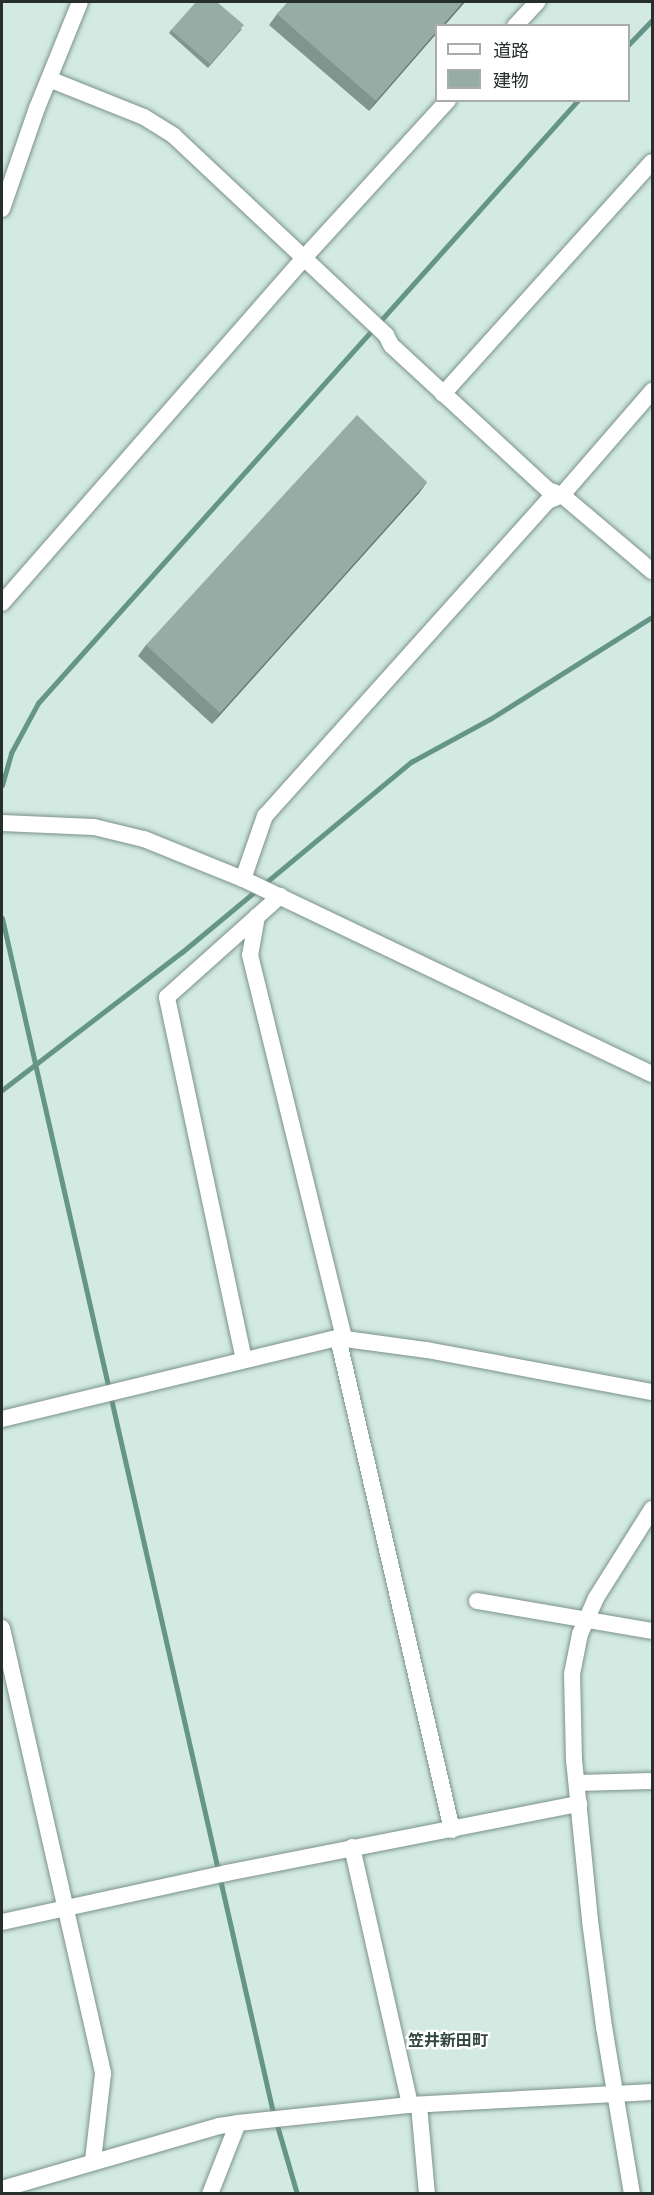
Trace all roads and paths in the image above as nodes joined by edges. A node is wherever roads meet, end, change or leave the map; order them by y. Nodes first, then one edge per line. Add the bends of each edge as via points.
1 (80, 2) edge
2 (537, 2) edge
3 (517, 24) edge
4 (49, 79) junction
5 (446, 102) edge
6 (652, 162) edge
7 (2, 209) edge
8 (303, 259) junction
9 (652, 391) edge
10 (443, 394) junction
11 (562, 495) junction
12 (652, 571) edge
13 (2, 603) edge
14 (4, 823) edge
15 (246, 880) junction
16 (276, 894) junction
17 (257, 916) junction
18 (652, 1074) edge
19 (341, 1338) junction
20 (244, 1360) junction
21 (652, 1392) edge
22 (2, 1419) edge
23 (652, 1509) edge
24 (477, 1601) dead end
25 (586, 1619) junction
26 (2, 1628) edge
27 (652, 1631) edge
28 (652, 1781) edge
29 (577, 1783) junction
30 (579, 1804) junction
31 (452, 1830) junction
32 (352, 1847) junction
33 (64, 1908) junction
34 (2, 1922) edge
35 (652, 2092) edge
36 (617, 2094) junction
37 (414, 2105) junction
38 (238, 2123) junction
39 (93, 2161) junction
40 (2, 2189) edge
41 (210, 2193) edge
42 (427, 2193) edge
43 (632, 2193) edge

1 - 4 street
2 - 3 street
4 - 7 street
4 - 8 street via 144,117 174,136
5 - 8 street
6 - 10 street
8 - 10 street
8 - 13 street
9 - 11 street
10 - 11 street via 548,490
11 - 12 street
11 - 15 street via 548,501 265,816
14 - 15 street via 94,827 144,839
15 - 16 street
16 - 17 street
16 - 18 street
17 - 19 street via 250,955
17 - 20 street via 167,997
19 - 20 street
19 - 21 street via 544,1370
19 - 31 street
20 - 22 street
23 - 25 street
24 - 25 street
25 - 27 street
25 - 29 street via 572,1674
26 - 33 street
28 - 29 street
29 - 30 street
30 - 31 street
30 - 36 street via 600,1995
31 - 32 street
32 - 33 street
32 - 37 street
33 - 34 street
33 - 39 street via 104,2074
35 - 36 street
36 - 37 street
36 - 43 street
37 - 38 street
37 - 42 street
38 - 39 street
38 - 41 street
39 - 40 street

